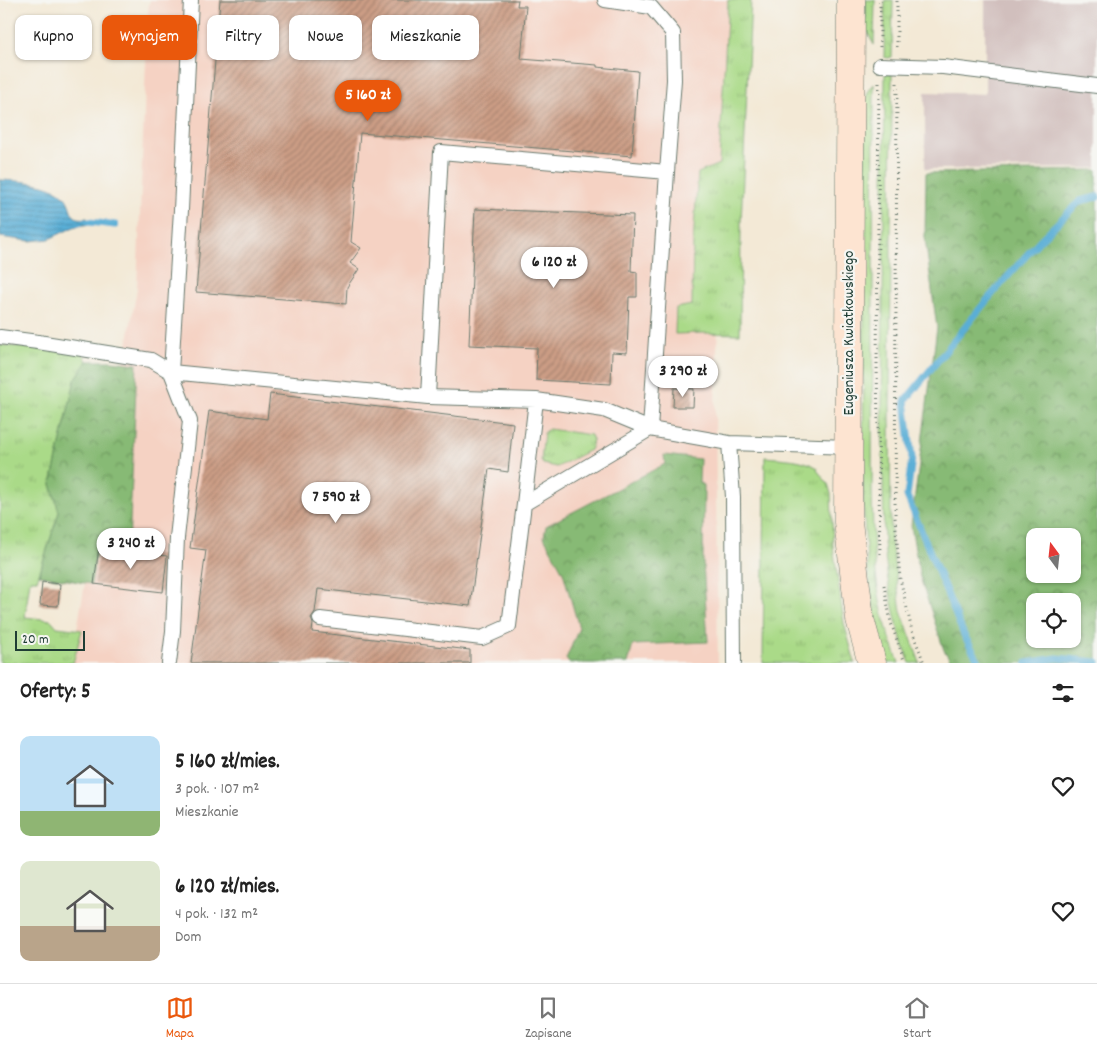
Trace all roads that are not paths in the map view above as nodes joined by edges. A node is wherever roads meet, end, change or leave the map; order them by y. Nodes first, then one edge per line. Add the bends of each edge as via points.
1 (191, 0) edge
2 (605, 0) edge
3 (851, 0) edge
4 (880, 66) road end
5 (1097, 86) edge
6 (667, 172) junction
7 (0, 337) edge
8 (171, 372) junction
9 (428, 397) junction
10 (536, 400) junction
11 (650, 429) junction
12 (729, 443) junction
13 (850, 447) junction
14 (524, 504) junction
15 (320, 619) dead end
16 (169, 663) edge
17 (734, 663) edge
18 (872, 663) edge

1 - 8 lane
2 - 6 lane via 650,7 672,33 674,80
3 - 13 main road, Eugeniusza Kwiatkowskiego
4 - 5 lane via 943,67
6 - 9 lane via 441,152
6 - 11 lane
7 - 8 lane via 151,360
8 - 9 lane
8 - 16 lane via 190,421 177,538
9 - 10 lane
10 - 11 lane via 604,410
10 - 14 lane
11 - 12 lane
11 - 14 lane
12 - 13 lane
12 - 17 lane
13 - 18 main road, Eugeniusza Kwiatkowskiego via 848,514 851,557 860,619
14 - 15 lane via 508,626 482,638

